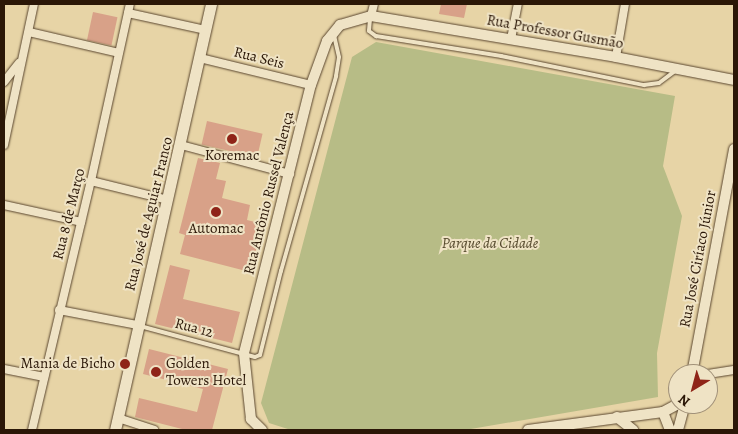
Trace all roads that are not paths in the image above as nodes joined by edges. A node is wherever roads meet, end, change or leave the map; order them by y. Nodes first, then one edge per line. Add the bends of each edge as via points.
1 (34, 4) edge
2 (130, 4) edge
3 (211, 4) edge
4 (374, 4) edge
5 (518, 4) edge
6 (625, 4) edge
7 (128, 13) junction
8 (371, 16) junction
9 (206, 30) junction
10 (29, 32) junction
11 (333, 32) junction
12 (511, 39) junction
13 (119, 53) junction
14 (616, 57) junction
15 (200, 58) junction
16 (20, 62) junction
17 (678, 69) junction
18 (734, 80) edge
19 (4, 82) edge
20 (311, 85) junction
21 (4, 145) edge
22 (181, 146) junction
23 (734, 149) edge
24 (290, 174) junction
25 (92, 181) junction
26 (731, 182) edge
27 (168, 200) junction
28 (4, 205) edge
29 (81, 222) junction
30 (59, 310) junction
31 (138, 325) junction
32 (244, 353) junction
33 (694, 364) edge
34 (4, 369) edge
35 (734, 370) edge
36 (718, 372) edge
37 (44, 377) junction
38 (668, 409) edge
39 (663, 412) junction
40 (682, 414) edge
41 (617, 417) junction
42 (118, 418) junction
43 (32, 430) edge
44 (116, 430) edge
45 (154, 430) edge
46 (262, 430) edge
47 (528, 430) edge
48 (633, 430) edge
49 (670, 430) edge
50 (678, 430) edge

1 - 10 street
2 - 7 street, Rua 8 de Março
3 - 9 main road, Rua José de Aguiar Franco
4 - 8 street
5 - 12 street
6 - 14 street
7 - 9 street
7 - 13 street, Rua 8 de Março
8 - 11 street via 349,20
8 - 12 street, Rua Professor Gusmão
8 - 17 lane via 369,31 376,36 501,56 644,85 659,83
9 - 15 main road, Rua José de Aguiar Franco
10 - 13 street
10 - 16 street
11 - 20 street, Rua Antônio Russel Valença
11 - 32 lane via 339,50 336,76 281,271 264,344 258,356
12 - 14 street, Rua Professor Gusmão
13 - 25 street, Rua 8 de Março
14 - 17 street, Rua Professor Gusmão
15 - 20 street, Rua Seis
15 - 22 main road, Rua José de Aguiar Franco
16 - 19 street
16 - 21 street
17 - 18 street, Rua Professor Gusmão
20 - 24 street, Rua Antônio Russel Valença
22 - 24 street
22 - 27 main road, Rua José de Aguiar Franco
23 - 26 street, Rua José Ciríaco Júnior
24 - 32 street, Rua Antônio Russel Valença
25 - 27 street
25 - 29 street, Rua 8 de Março
26 - 33 street, Rua José Ciríaco Júnior
27 - 31 main road, Rua José de Aguiar Franco
28 - 29 street
29 - 30 street, Rua 8 de Março
30 - 31 street
30 - 37 street, Rua 8 de Março
31 - 32 lane, Rua 12
31 - 42 main road, Rua José de Aguiar Franco
32 - 46 street, Rua Antônio Russel Valença via 251,419
34 - 37 street
35 - 36 street
37 - 43 street, Rua 8 de Março
38 - 39 street
39 - 41 street
39 - 49 street
40 - 50 street
41 - 47 street
41 - 48 street
42 - 44 main road, Rua José de Aguiar Franco
42 - 45 street

